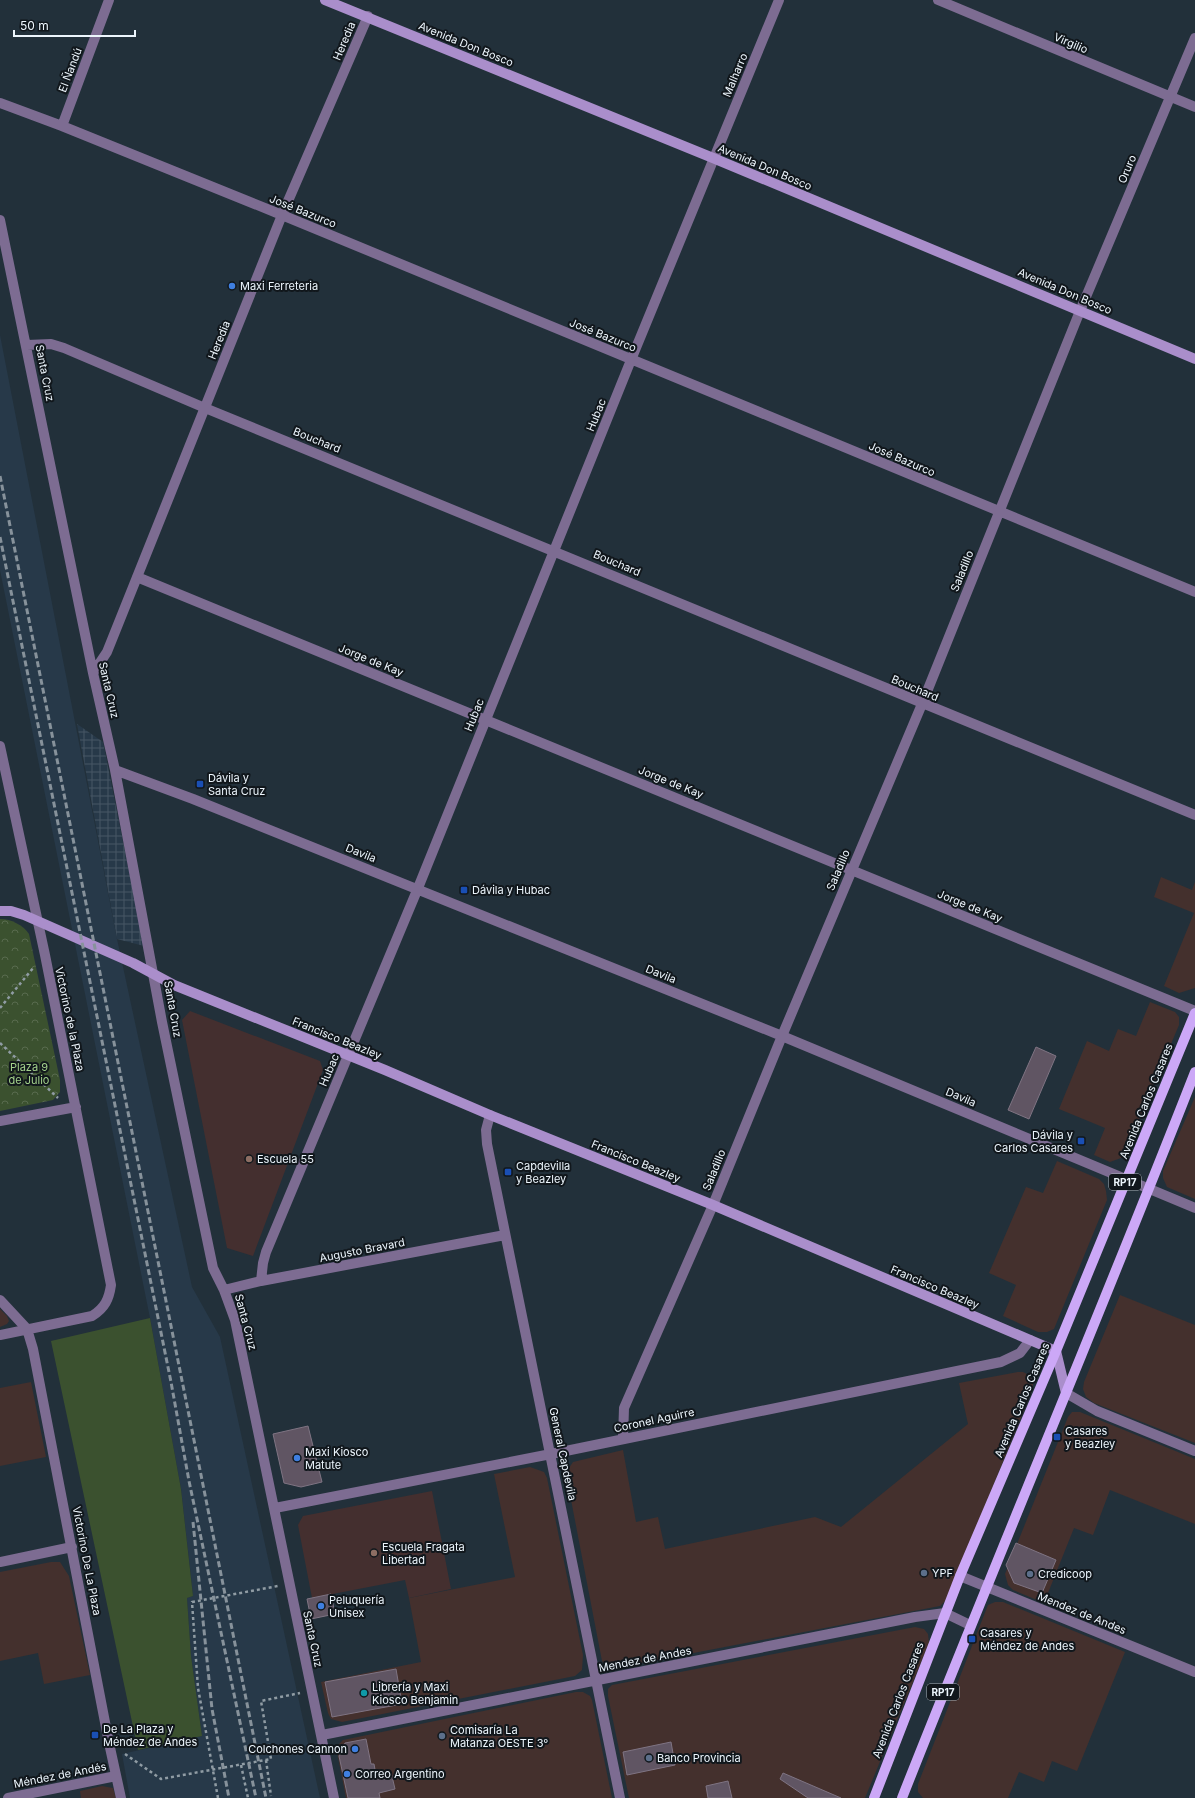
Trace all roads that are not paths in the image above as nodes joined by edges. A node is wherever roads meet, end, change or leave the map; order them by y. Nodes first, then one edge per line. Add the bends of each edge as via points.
1 (109, 0) edge
2 (325, 0) edge
3 (779, 0) edge
4 (938, 0) edge
5 (368, 16) junction
6 (1195, 38) edge
7 (1170, 97) junction
8 (0, 103) edge
9 (1195, 107) edge
10 (62, 126) junction
11 (713, 158) junction
12 (282, 215) junction
13 (0, 220) edge
14 (1080, 311) junction
15 (27, 345) junction
16 (1195, 359) edge
17 (631, 360) junction
18 (205, 408) junction
19 (999, 512) junction
20 (555, 550) junction
21 (137, 577) junction
22 (1195, 592) edge
23 (93, 673) junction
24 (922, 704) junction
25 (485, 719) junction
26 (0, 746) edge
27 (115, 770) junction
28 (1195, 815) edge
29 (852, 870) junction
30 (418, 888) junction
31 (0, 911) edge
32 (37, 921) junction
33 (154, 974) junction
34 (1195, 1012) edge
35 (782, 1036) junction
36 (348, 1055) junction
37 (1195, 1072) edge
38 (72, 1107) junction
39 (490, 1116) junction
40 (0, 1121) edge
41 (1126, 1179) junction
42 (1149, 1190) junction
43 (713, 1205) junction
44 (1195, 1208) edge
45 (505, 1235) junction
46 (261, 1281) junction
47 (224, 1290) junction
48 (0, 1300) edge
49 (27, 1329) junction
50 (0, 1334) edge
51 (1030, 1340) junction
52 (1056, 1351) junction
53 (1066, 1393) junction
54 (623, 1439) junction
55 (1195, 1451) edge
56 (551, 1454) junction
57 (275, 1508) junction
58 (72, 1547) junction
59 (0, 1562) edge
60 (960, 1576) junction
61 (986, 1587) junction
62 (945, 1613) junction
63 (970, 1625) junction
64 (1195, 1672) edge
65 (596, 1681) junction
66 (322, 1735) junction
67 (116, 1776) junction
68 (8, 1798) edge
69 (121, 1798) edge
70 (334, 1798) edge
71 (620, 1798) edge
72 (874, 1798) edge
73 (902, 1798) edge

1 - 10 street, El Ñandú
2 - 5 street, Avenida Don Bosco
3 - 11 street, Malharro
4 - 7 street, Virgilio
5 - 11 street, Avenida Don Bosco
5 - 12 street, Heredia
6 - 7 street, Oruro
7 - 9 street, Virgilio
7 - 14 street, Oruro
8 - 10 street, José Bazurco
10 - 12 street, José Bazurco
11 - 14 street, Avenida Don Bosco
11 - 17 street, Hubac
12 - 17 street, José Bazurco
12 - 18 street, Heredia
13 - 15 street, Santa Cruz
14 - 16 street, Avenida Don Bosco
14 - 19 street, Saladillo
15 - 18 street, Bouchard via 51,344 64,348
15 - 23 street, Santa Cruz
17 - 19 street, José Bazurco
17 - 20 street, Hubac
18 - 20 street, Bouchard
18 - 21 street, Heredia
19 - 22 street, José Bazurco
19 - 24 street, Saladillo
20 - 24 street, Bouchard
20 - 25 street, Hubac
21 - 23 street, Heredia via 107,652
21 - 25 street, Jorge de Kay
23 - 27 street, Santa Cruz
24 - 28 street, Bouchard
24 - 29 street, Saladillo
25 - 29 street, Jorge de Kay
25 - 30 street, Hubac
26 - 32 street, Victorino de la Plaza
27 - 30 street, Davila
27 - 33 street, Santa Cruz
29 - 34 street, Jorge de Kay
29 - 35 street, Saladillo
30 - 35 street, Davila
30 - 36 street, Hubac
31 - 32 street, Francisco Beazley via 11,911
32 - 33 street, Francisco Beazley
32 - 38 street, Victorino de la Plaza
33 - 36 street, Francisco Beazley via 174,985
33 - 47 street, Santa Cruz via 213,1268
34 - 41 main road, Avenida Carlos Casares / RP17
35 - 41 street, Davila
35 - 43 street, Saladillo
36 - 39 street, Francisco Beazley
36 - 46 street, Hubac via 266,1252
37 - 42 main road, RP17
38 - 40 street
38 - 49 street, Victorino de la Plaza via 111,1285 109,1298 101,1311 92,1316
39 - 43 street, Francisco Beazley
39 - 45 street, General Capdevila via 486,1130 487,1144
41 - 42 street, Davila
41 - 52 main road, Avenida Carlos Casares / RP17
42 - 44 street, Davila
42 - 53 main road, RP17
43 - 51 street, Francisco Beazley
43 - 54 street, Saladillo via 624,1408
45 - 46 street, Augusto Bravard
45 - 56 street, General Capdevila
46 - 47 street, Augusto Bravard
47 - 57 street, Santa Cruz via 235,1320
48 - 49 street
49 - 50 street
49 - 58 street, Victorino De La Plaza
51 - 52 street, Francisco Beazley
51 - 54 street, Coronel Aguirre via 1020,1353 1001,1362
52 - 53 street
52 - 60 main road, Avenida Carlos Casares / RP17
53 - 55 street via 1097,1411
53 - 61 main road, RP17
54 - 56 street, Coronel Aguirre
56 - 57 street, Coronel Aguirre
56 - 65 street, General Capdevila
57 - 66 street, Santa Cruz
58 - 59 street
58 - 67 street, Victorino De La Plaza
60 - 61 street, Mendez de Andes
60 - 62 main road, Avenida Carlos Casares / RP17
61 - 63 main road, RP17
61 - 64 street, Mendez de Andes
62 - 63 street
62 - 65 street, Mendez de Andes
62 - 72 main road, Avenida Carlos Casares / RP17
63 - 73 main road, RP17
65 - 66 street, Mendez de Andes
65 - 71 street, General Capdevila
66 - 70 street, Santa Cruz
67 - 68 street, Méndez de Andés
67 - 69 street, Victorino De La Plaza

